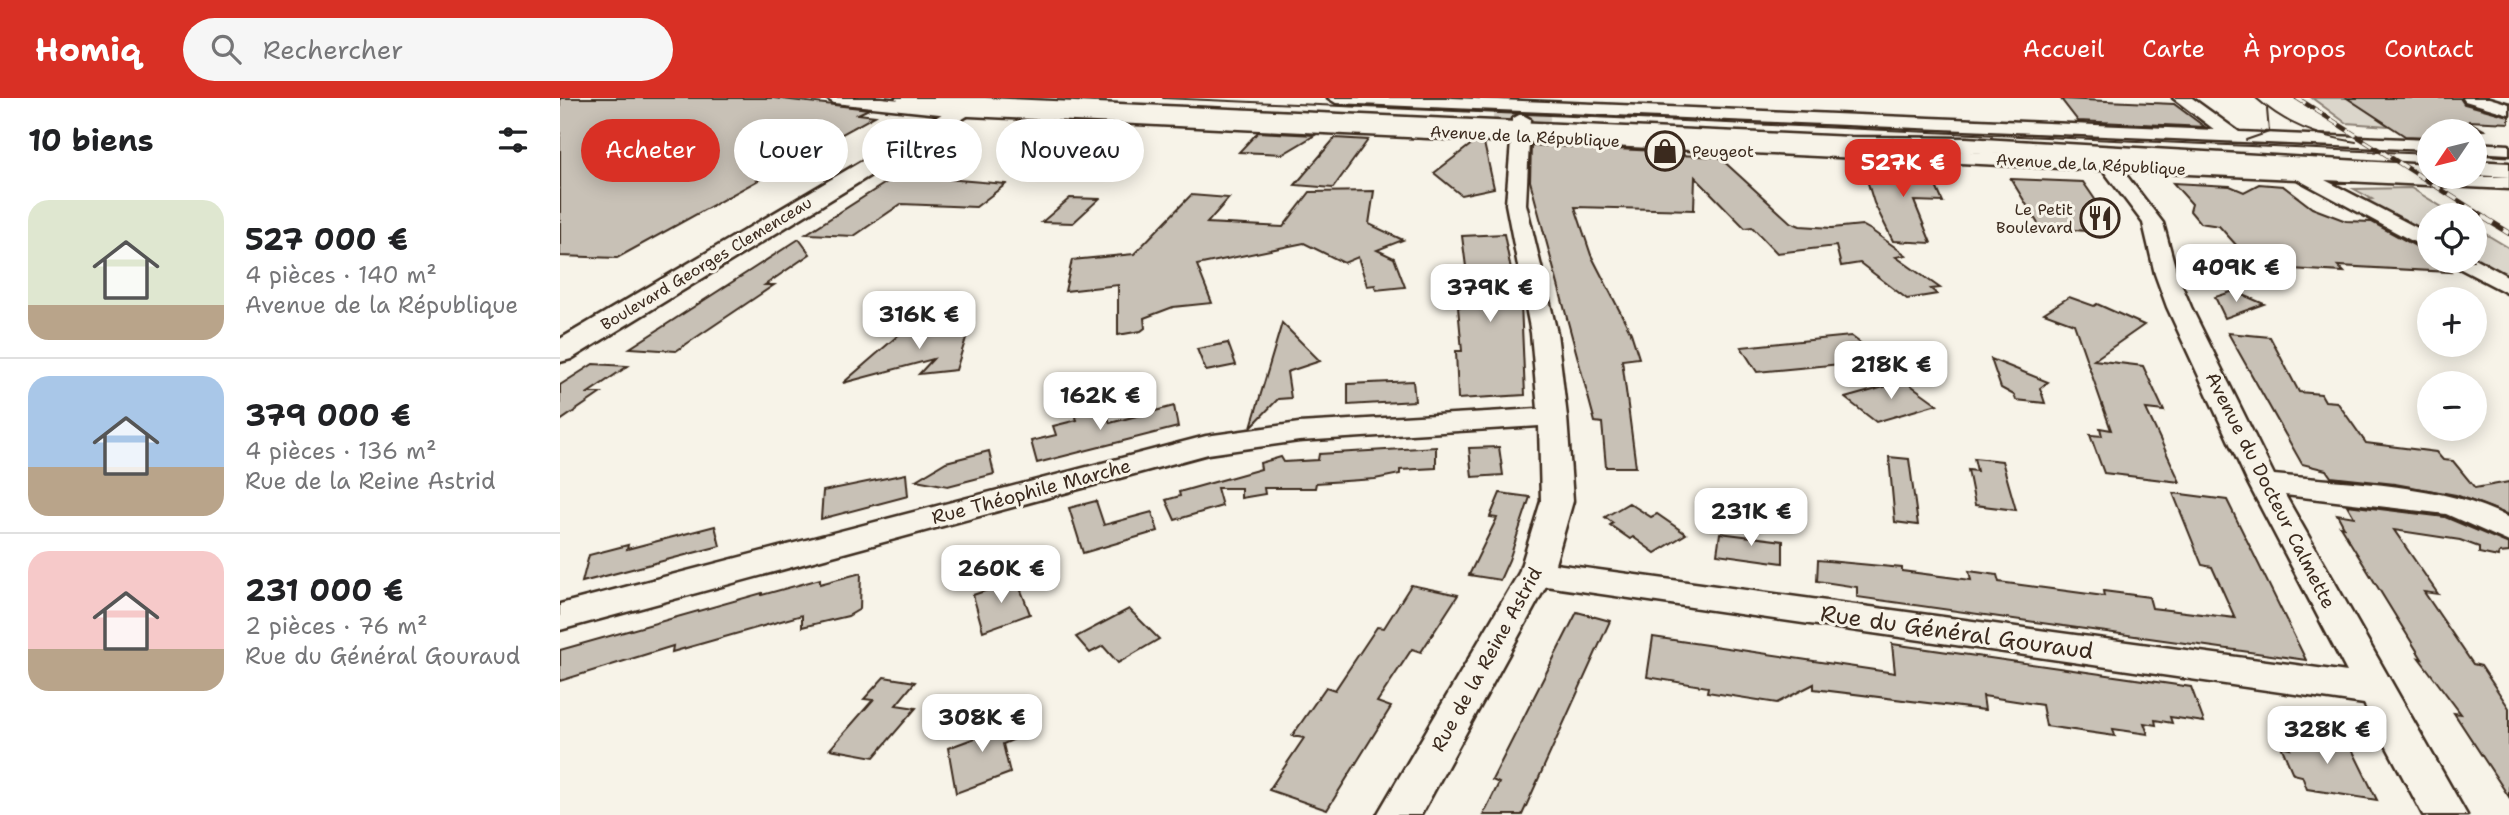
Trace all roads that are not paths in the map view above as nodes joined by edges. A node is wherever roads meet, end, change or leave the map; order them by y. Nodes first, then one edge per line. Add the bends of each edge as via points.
1 (834, 98) edge
2 (905, 98) edge
3 (1090, 98) edge
4 (1335, 98) edge
5 (2182, 98) edge
6 (2471, 98) edge
7 (957, 108) edge
8 (2509, 109) edge
9 (1516, 119) edge
10 (2238, 139) junction
11 (1966, 145) junction
12 (2417, 145) edge
13 (2487, 149) edge
14 (2509, 150) edge
15 (2102, 155) junction
16 (2417, 164) edge
17 (2417, 164) edge
18 (2487, 167) edge
19 (2509, 170) edge
20 (2417, 172) edge
21 (2300, 173) junction
22 (2487, 173) edge
23 (2509, 183) edge
24 (2417, 236) edge
25 (2485, 273) edge
26 (2509, 286) edge
27 (607, 295) dead end
28 (560, 352) edge
29 (1553, 417) junction
30 (2263, 483) junction
31 (2509, 532) edge
32 (1536, 573) junction
33 (560, 617) edge
34 (2378, 691) junction
35 (1399, 815) edge
36 (2445, 815) edge

1 - 7 street, Avenue de la République
2 - 7 main road
3 - 9 main road
4 - 9 street, Avenue de la République
5 - 10 street
6 - 8 street
7 - 9 main road
7 - 9 main road, Avenue de la République
7 - 27 main road, Boulevard Georges Clemenceau
7 - 28 main road, Boulevard Georges Clemenceau
9 - 10 street, Avenue de la République
9 - 11 main road
9 - 15 main road via 2006,139
9 - 29 street, Rue de la Reine Astrid via 1516,204 1539,298
10 - 12 street, Avenue de la République
11 - 15 main road, Avenue de la République via 1554,124
11 - 16 main road, Avenue de la République
11 - 20 main road
13 - 14 street
15 - 17 main road, Avenue de la République
15 - 21 street, Avenue de la République
15 - 30 street, Avenue du Docteur Calmette via 2153,223 2179,307
18 - 19 main road
19 - 22 main road
21 - 23 street, Avenue de la République
21 - 24 street
25 - 26 street
29 - 32 street, Rue de la Reine Astrid via 1559,489
29 - 33 street, Rue Théophile Marche via 1299,432 1206,445
30 - 31 street via 2451,505
30 - 34 street, Avenue du Docteur Calmette
32 - 34 street, Rue du Général Gouraud
32 - 35 street, Rue de la Reine Astrid
34 - 36 street, Avenue du Docteur Calmette

